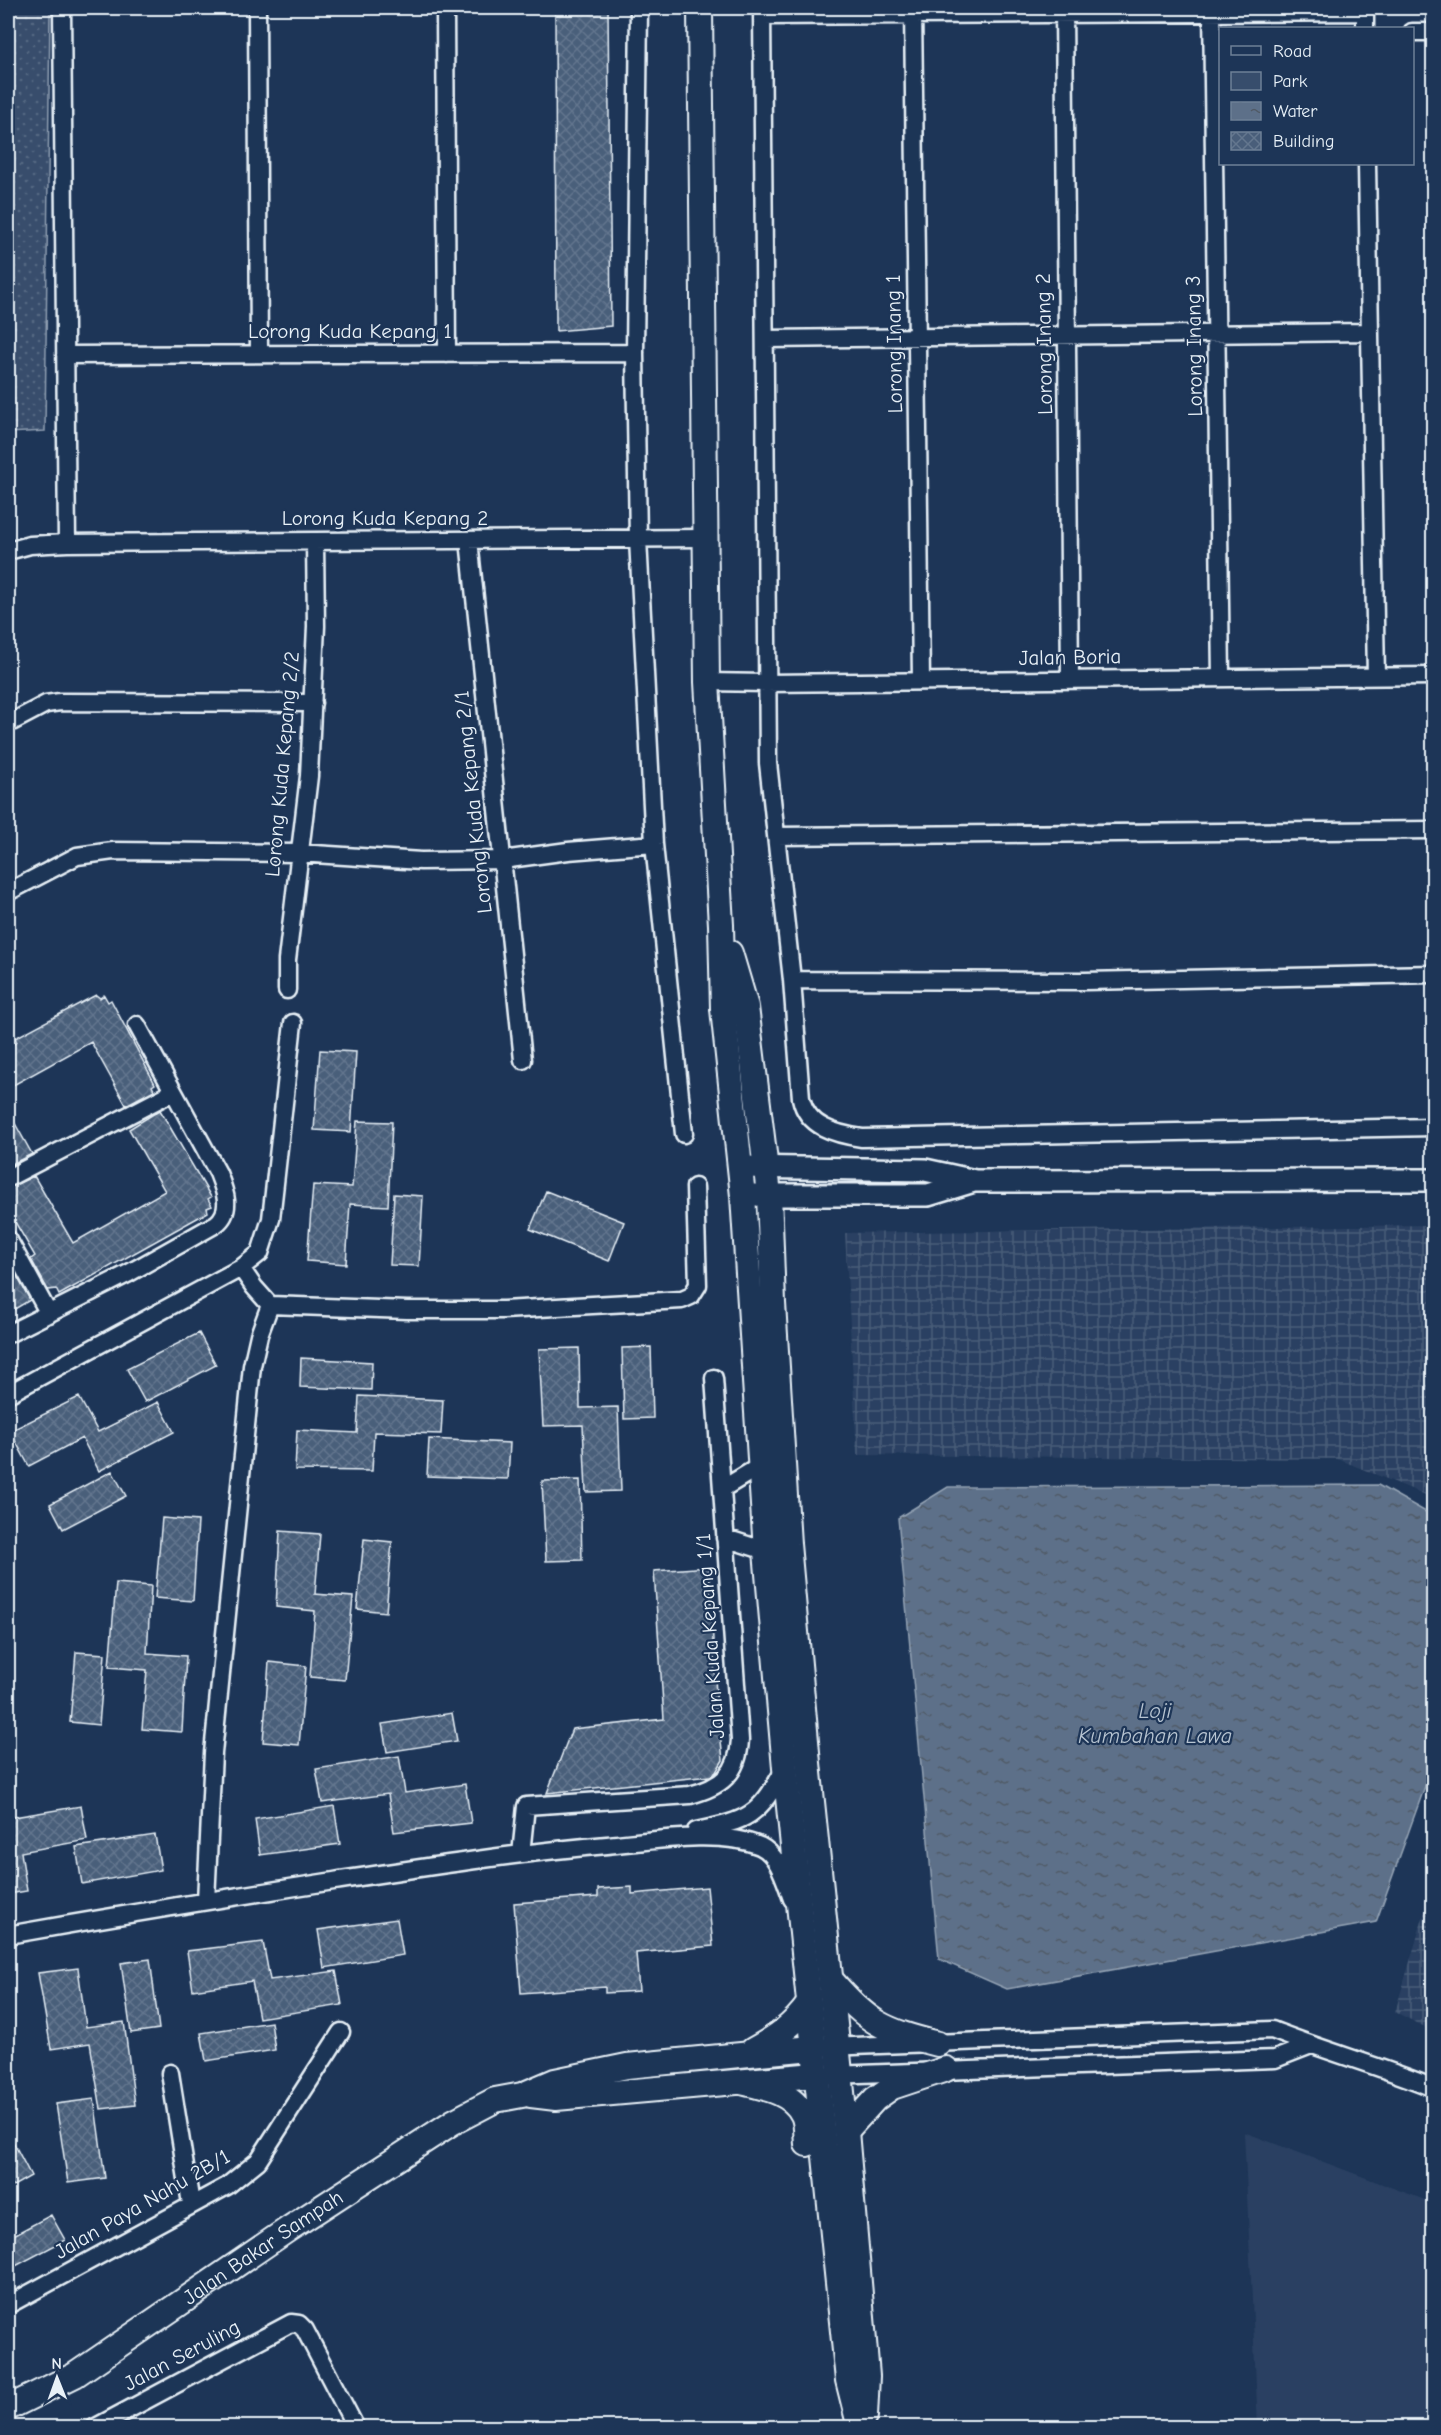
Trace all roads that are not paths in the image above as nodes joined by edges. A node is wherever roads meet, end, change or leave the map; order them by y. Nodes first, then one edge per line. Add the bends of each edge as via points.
1 (62, 8) edge
2 (257, 8) edge
3 (446, 8) edge
4 (639, 8) edge
5 (700, 8) edge
6 (1064, 10) edge
7 (913, 11) edge
8 (1212, 11) edge
9 (762, 12) edge
10 (1365, 16) edge
11 (1414, 32) edge
12 (1434, 32) edge
13 (1367, 165) edge
14 (1369, 332) junction
15 (1216, 334) junction
16 (1066, 336) junction
17 (917, 338) junction
18 (766, 339) junction
19 (635, 353) junction
20 (259, 354) junction
21 (447, 354) junction
22 (65, 355) junction
23 (704, 538) junction
24 (638, 539) junction
25 (469, 540) junction
26 (315, 541) junction
27 (67, 543) junction
28 (8, 551) edge
29 (1434, 676) edge
30 (1376, 677) junction
31 (1221, 678) junction
32 (1070, 680) junction
33 (707, 681) junction
34 (921, 681) junction
35 (766, 683) junction
36 (313, 704) junction
37 (8, 724) edge
38 (1434, 830) edge
39 (776, 836) junction
40 (654, 844) junction
41 (299, 853) junction
42 (502, 860) junction
43 (8, 892) edge
44 (721, 925) junction
45 (1434, 974) edge
46 (792, 980) junction
47 (287, 990) dead end
48 (292, 1023) dead end
49 (137, 1025) dead end
50 (523, 1060) dead end
51 (173, 1092) junction
52 (1434, 1127) edge
53 (684, 1134) dead end
54 (765, 1166) junction
55 (741, 1167) junction
56 (8, 1178) edge
57 (1434, 1180) edge
58 (975, 1181) junction
59 (695, 1187) dead end
60 (769, 1194) junction
61 (743, 1196) junction
62 (8, 1239) edge
63 (241, 1268) junction
64 (270, 1305) junction
65 (49, 1314) junction
66 (8, 1334) edge
67 (714, 1378) dead end
68 (8, 1394) edge
69 (760, 1466) junction
70 (722, 1489) junction
71 (725, 1538) junction
72 (766, 1551) junction
73 (785, 1768) junction
74 (645, 1841) junction
75 (521, 1854) junction
76 (206, 1900) junction
77 (800, 1921) junction
78 (8, 1935) edge
79 (831, 1980) junction
80 (808, 2005) junction
81 (341, 2032) dead end
82 (938, 2044) junction
83 (1311, 2045) junction
84 (838, 2047) junction
85 (812, 2048) junction
86 (746, 2055) junction
87 (946, 2069) junction
88 (170, 2073) dead end
89 (841, 2074) junction
90 (815, 2075) junction
91 (741, 2082) junction
92 (1434, 2088) edge
93 (522, 2095) junction
94 (846, 2132) junction
95 (191, 2204) junction
96 (8, 2305) edge
97 (848, 2380) junction
98 (8, 2408) edge
99 (125, 2420) edge
100 (94, 2427) edge
101 (356, 2427) edge
102 (862, 2427) edge

1 - 22 street
2 - 20 street
3 - 21 street
4 - 19 street
5 - 23 main road
6 - 7 street
6 - 8 street
6 - 16 street, Lorong Inang 2
7 - 9 street
7 - 17 street, Lorong Inang 1
8 - 10 street
8 - 15 street, Lorong Inang 3
9 - 18 street
11 - 12 street
13 - 14 street
14 - 15 street
14 - 30 street
15 - 16 street
15 - 31 street, Lorong Inang 3
16 - 17 street
16 - 32 street, Lorong Inang 2
17 - 18 street
17 - 34 street, Lorong Inang 1
18 - 35 street
19 - 21 street, Lorong Kuda Kepang 1
19 - 24 street
20 - 21 street, Lorong Kuda Kepang 1
20 - 22 street, Lorong Kuda Kepang 1
22 - 27 street
23 - 24 street, Lorong Kuda Kepang 2
23 - 33 main road
24 - 25 street, Lorong Kuda Kepang 2
24 - 40 street
25 - 26 street, Lorong Kuda Kepang 2
25 - 42 street, Lorong Kuda Kepang 2/1
26 - 27 street, Lorong Kuda Kepang 2
26 - 36 street, Lorong Kuda Kepang 2/2
27 - 28 street, Lorong Kuda Kepang 2
29 - 30 street, Jalan Boria
30 - 31 street, Jalan Boria
31 - 32 street, Jalan Boria
32 - 34 street, Jalan Boria
33 - 35 street, Jalan Boria
33 - 44 main road
34 - 35 street, Jalan Boria
35 - 39 street via 768,763
36 - 37 street via 60,702 46,704
36 - 41 street, Lorong Kuda Kepang 2/2
38 - 39 street
39 - 46 street
40 - 42 street
40 - 53 street
41 - 42 street via 421,861
41 - 43 street via 92,853
41 - 47 street, Lorong Kuda Kepang 2/2 via 286,960
42 - 50 street, Lorong Kuda Kepang 2/1
44 - 54 main road via 746,1007
44 - 55 main road via 723,1009
45 - 46 street via 1084,981
46 - 52 street via 804,1111 818,1124 849,1136
48 - 63 street via 271,1219 260,1253
49 - 51 street
51 - 56 street
51 - 65 street via 218,1173 227,1203 222,1219
54 - 55 street
54 - 58 street via 926,1170
54 - 60 main road
55 - 61 main road
57 - 58 street
58 - 60 street via 928,1195
59 - 64 street via 698,1285 691,1296 682,1300 503,1310
60 - 61 street
60 - 79 main road via 788,1544
61 - 69 main road
62 - 65 street
63 - 64 street
63 - 68 street
64 - 76 street via 252,1366 213,1753
65 - 66 street
67 - 70 street, Jalan Kuda Kepang 1/1
69 - 70 street
69 - 72 main road
70 - 71 street, Jalan Kuda Kepang 1/1
71 - 72 street
71 - 75 street, Jalan Kuda Kepang 1/1 via 741,1740 736,1764 718,1785 690,1795 526,1806
72 - 73 main road
73 - 74 street via 751,1815 734,1823
73 - 77 main road
74 - 75 street
74 - 77 street via 709,1838 762,1847 780,1869
75 - 76 street
76 - 78 street
77 - 80 main road
79 - 82 main road via 873,2022 898,2034
79 - 84 main road
80 - 85 main road
80 - 86 main road via 796,2022
81 - 95 street, Jalan Paya Nahu 2B/1 via 258,2161 227,2186
82 - 83 street via 1272,2030
82 - 84 street
83 - 87 street via 1275,2060
83 - 92 street
84 - 85 street
84 - 89 main road
85 - 86 main road, Jalan Bakar Sampah
85 - 90 main road
86 - 93 main road, Jalan Bakar Sampah via 627,2066 555,2082
87 - 89 street
87 - 94 main road via 892,2087 875,2099
88 - 95 street
89 - 90 street
89 - 94 main road
90 - 91 main road, Jalan Bakar Sampah
90 - 97 main road
91 - 93 main road, Jalan Bakar Sampah via 556,2097
91 - 97 main road via 775,2090 803,2115 825,2277
93 - 98 main road, Jalan Bakar Sampah via 495,2100 453,2122 75,2375
94 - 102 main road via 867,2376
95 - 96 street, Jalan Paya Nahu 2B/1
97 - 102 main road
99 - 100 street, Jalan Seruling
99 - 101 street, Jalan Seruling via 291,2323 305,2330

